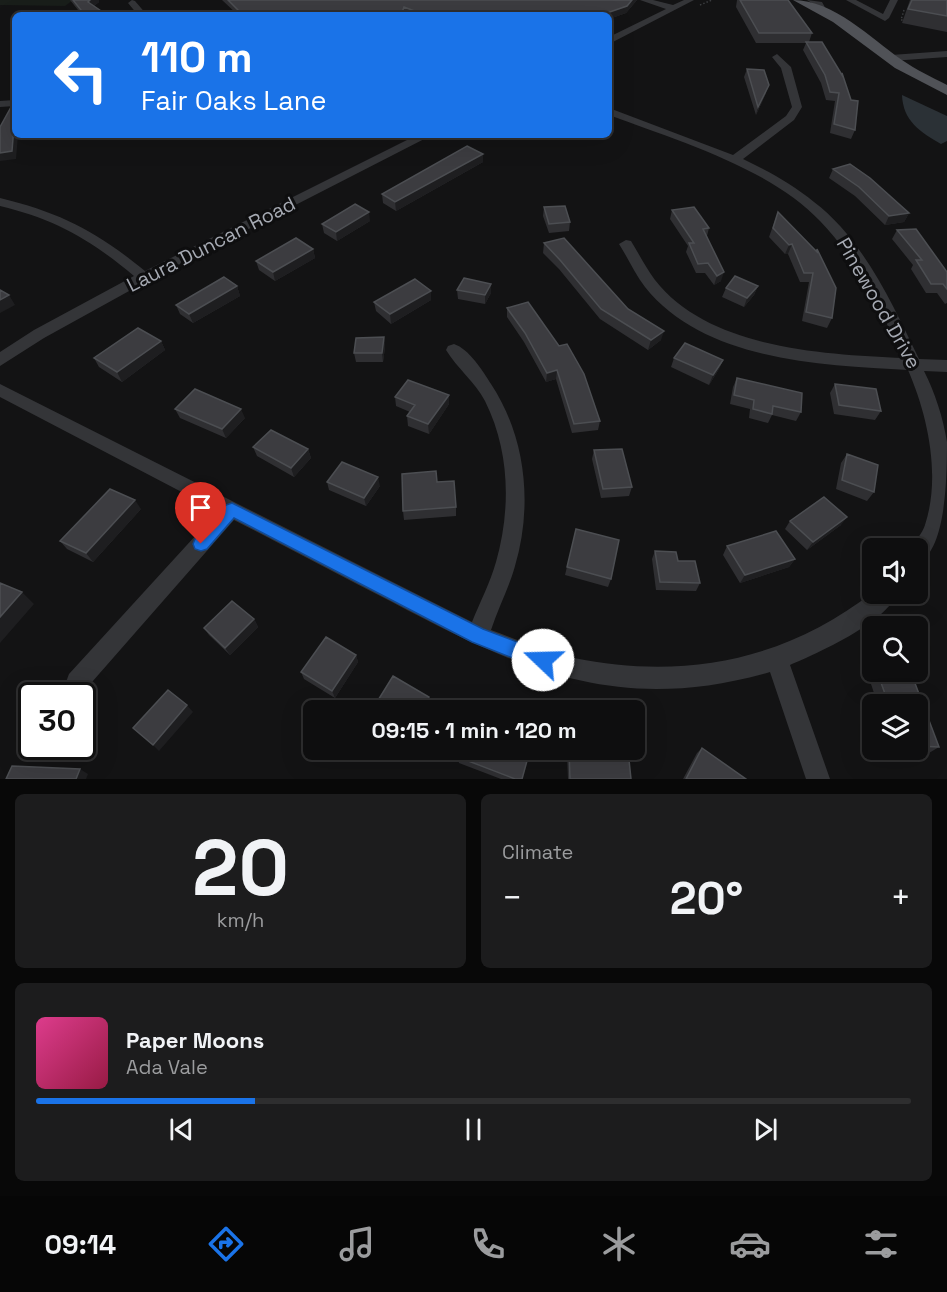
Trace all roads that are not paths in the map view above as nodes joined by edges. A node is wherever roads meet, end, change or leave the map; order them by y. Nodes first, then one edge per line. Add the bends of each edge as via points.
1 (644, 0) edge
2 (690, 0) edge
3 (799, 0) edge
4 (811, 0) edge
5 (850, 0) edge
6 (894, 0) edge
7 (132, 3) dead end
8 (673, 8) junction
9 (823, 11) junction
10 (140, 12) edge
11 (612, 39) edge
12 (947, 54) edge
13 (777, 57) dead end
14 (947, 61) edge
15 (895, 62) junction
16 (947, 91) edge
17 (612, 112) edge
18 (420, 138) edge
19 (733, 161) junction
20 (0, 202) edge
21 (626, 244) dead end
22 (144, 277) junction
23 (454, 350) dead end
24 (0, 360) edge
25 (915, 364) junction
26 (947, 366) edge
27 (0, 390) edge
28 (232, 509) junction
29 (940, 533) edge
30 (928, 544) edge
31 (875, 604) edge
32 (478, 636) junction
33 (777, 661) junction
34 (77, 682) dead end
35 (818, 779) edge

1 - 8 street
2 - 8 street
3 - 9 main road
4 - 9 street
5 - 6 street via 885,18
7 - 10 street
8 - 11 street
9 - 15 main road
12 - 15 street
13 - 19 street via 786,67 797,107 790,118
14 - 15 street
15 - 16 main road
17 - 19 street, Pinewood Drive
18 - 22 street, Laura Duncan Road
19 - 25 street, Pinewood Drive via 793,192 839,232 861,264
20 - 22 street via 71,223
21 - 25 street via 636,266 661,296 713,330 770,351 798,356
22 - 24 street, Laura Duncan Road via 39,334
23 - 32 street via 492,399 504,426 515,481 512,538
25 - 26 street
25 - 29 street, Pinewood Drive via 933,405 943,454
27 - 28 street
28 - 32 street
28 - 34 street
29 - 30 street, Pinewood Drive
31 - 33 street via 853,622
32 - 33 street via 575,669 621,675 697,676
33 - 35 street

